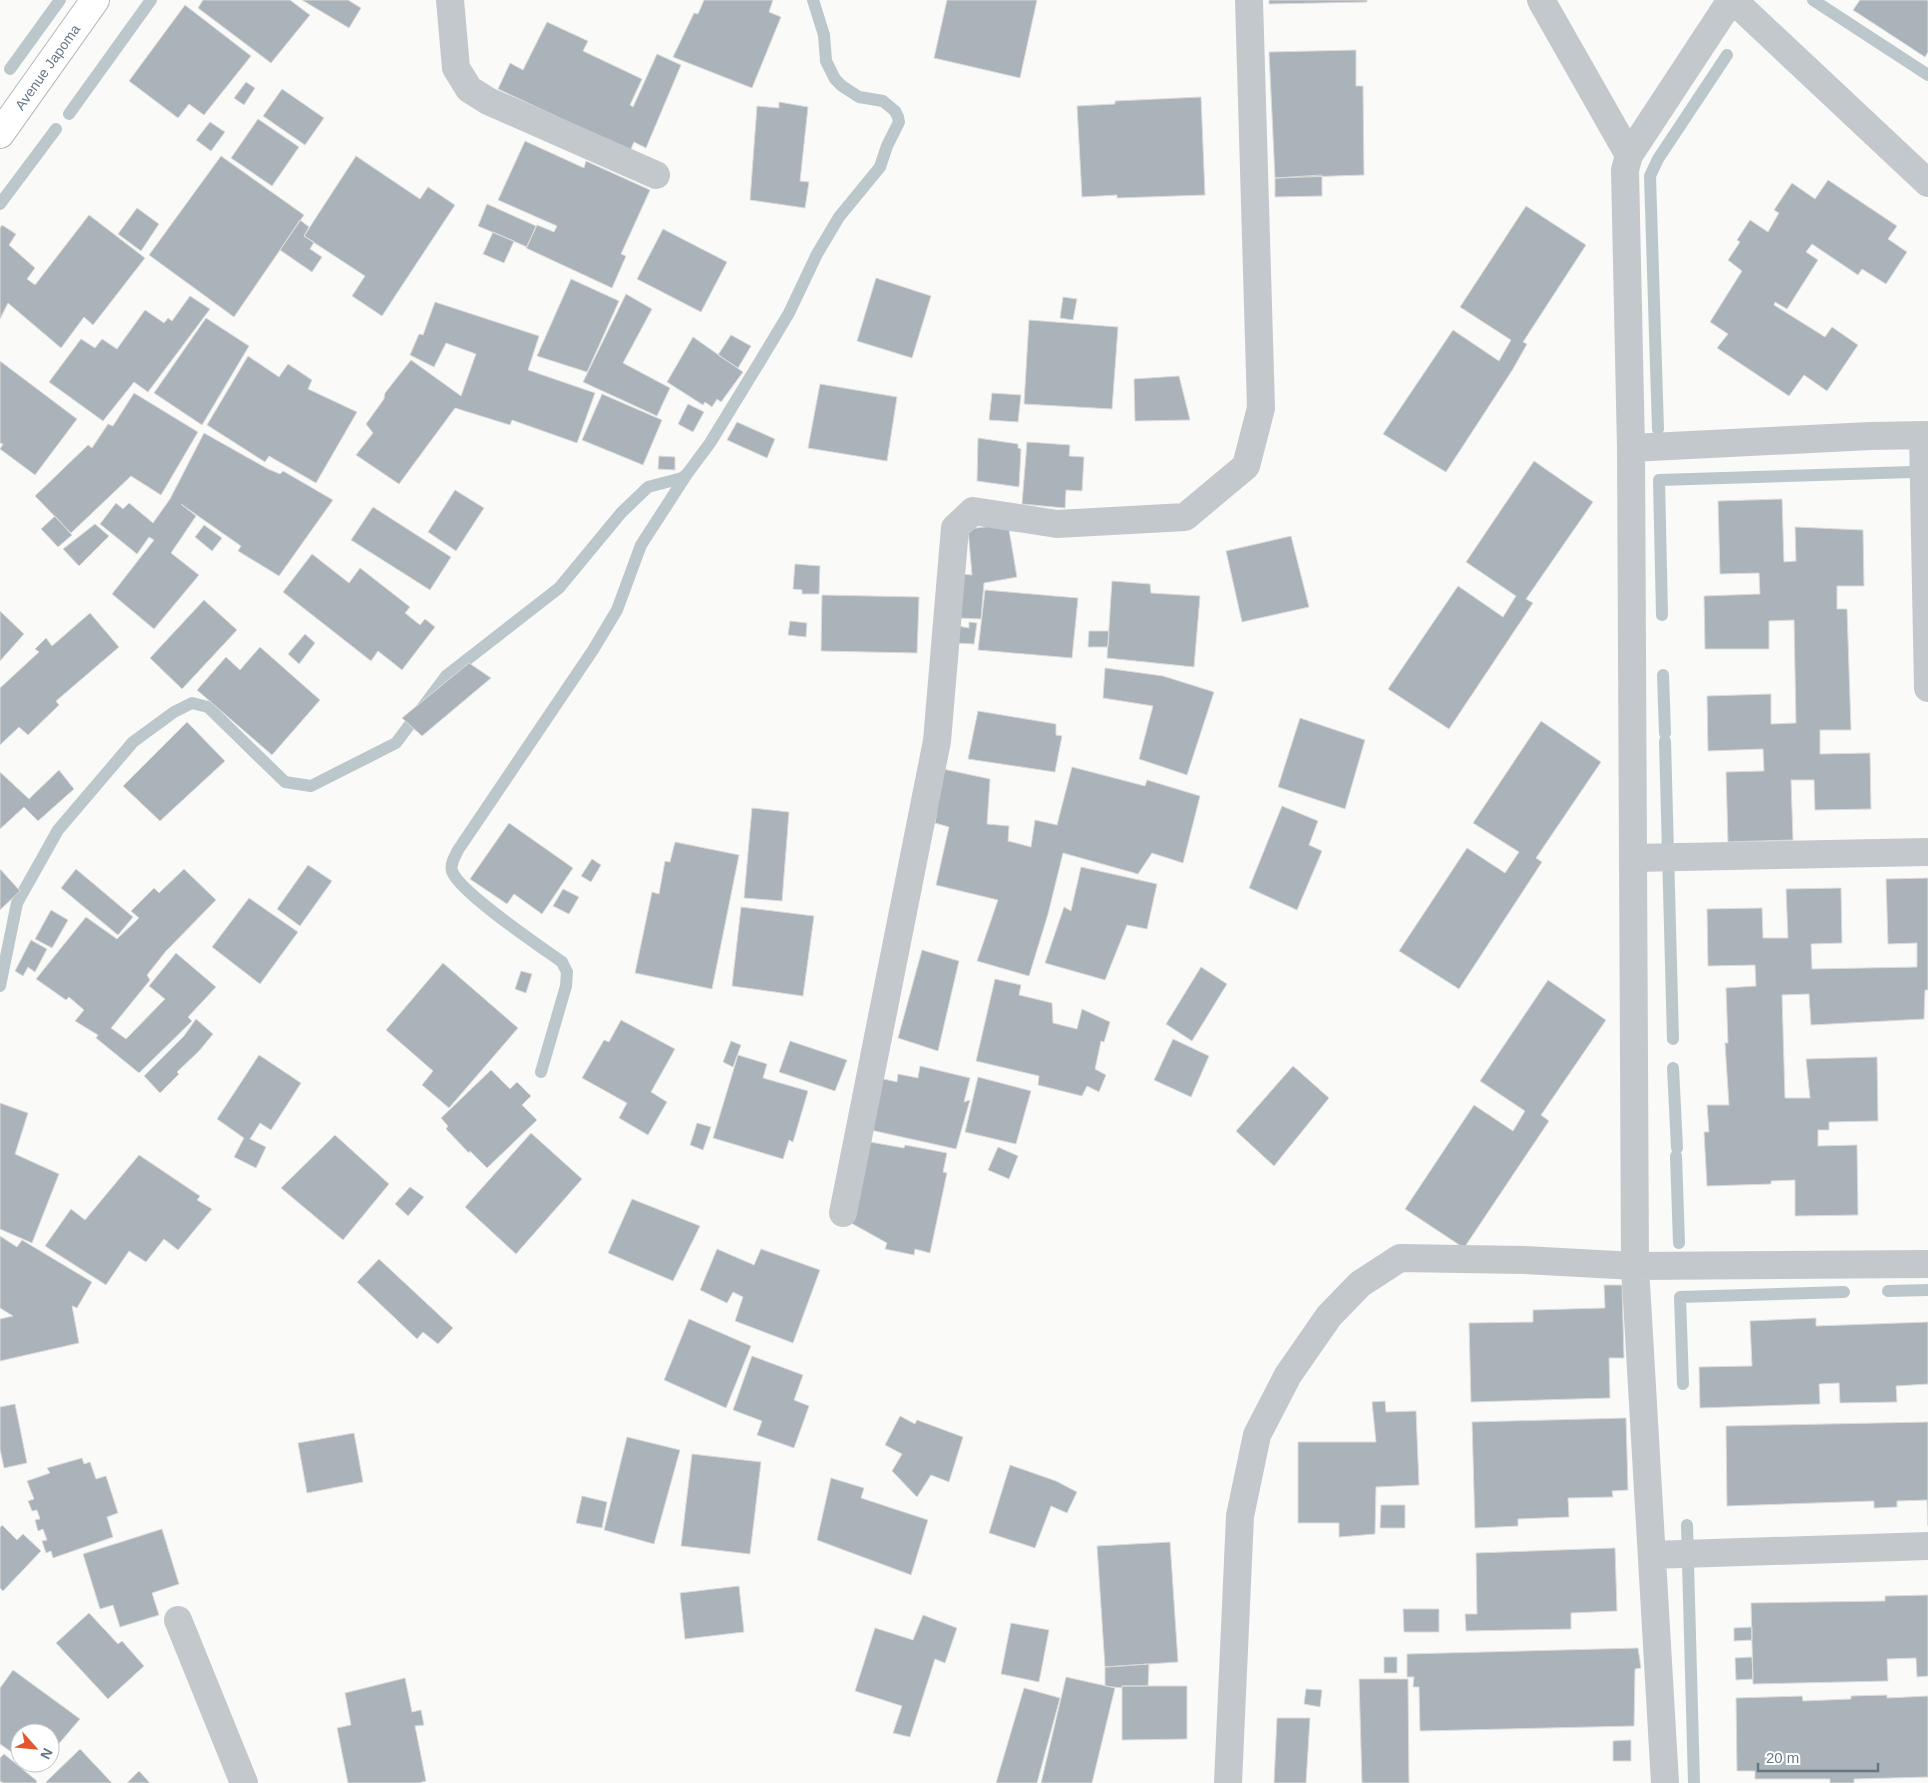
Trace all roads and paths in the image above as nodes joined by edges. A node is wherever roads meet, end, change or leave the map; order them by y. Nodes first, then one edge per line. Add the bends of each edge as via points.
1 (95, 0) edge
2 (450, 0) edge
3 (1248, 0) edge
4 (1541, 0) edge
5 (1732, 0) edge
6 (0, 134) edge
7 (1629, 155) junction
8 (656, 175) dead end
9 (1928, 183) edge
10 (1926, 436) edge
11 (1631, 448) junction
12 (1928, 688) edge
13 (1928, 852) edge
14 (1634, 858) junction
15 (843, 1213) dead end
16 (1928, 1264) edge
17 (1635, 1266) junction
18 (1928, 1546) edge
19 (1652, 1555) junction
20 (178, 1620) dead end
21 (244, 1783) edge
22 (1228, 1783) edge
23 (1665, 1783) edge

1 - 6 main road, Avenue Japoma
2 - 8 street via 456,68 470,89 488,101
3 - 15 street via 1261,408 1246,466 1185,517 1057,524 973,511 955,528 937,741
4 - 7 street
5 - 7 street
5 - 9 street
7 - 11 street via 1625,170
10 - 11 street via 1860,436
10 - 12 street
11 - 14 street
13 - 14 street
14 - 17 street
16 - 17 street
17 - 19 street
17 - 22 street via 1400,1258 1360,1284 1329,1316 1288,1375 1257,1435 1240,1516
18 - 19 street
19 - 23 street
20 - 21 street

